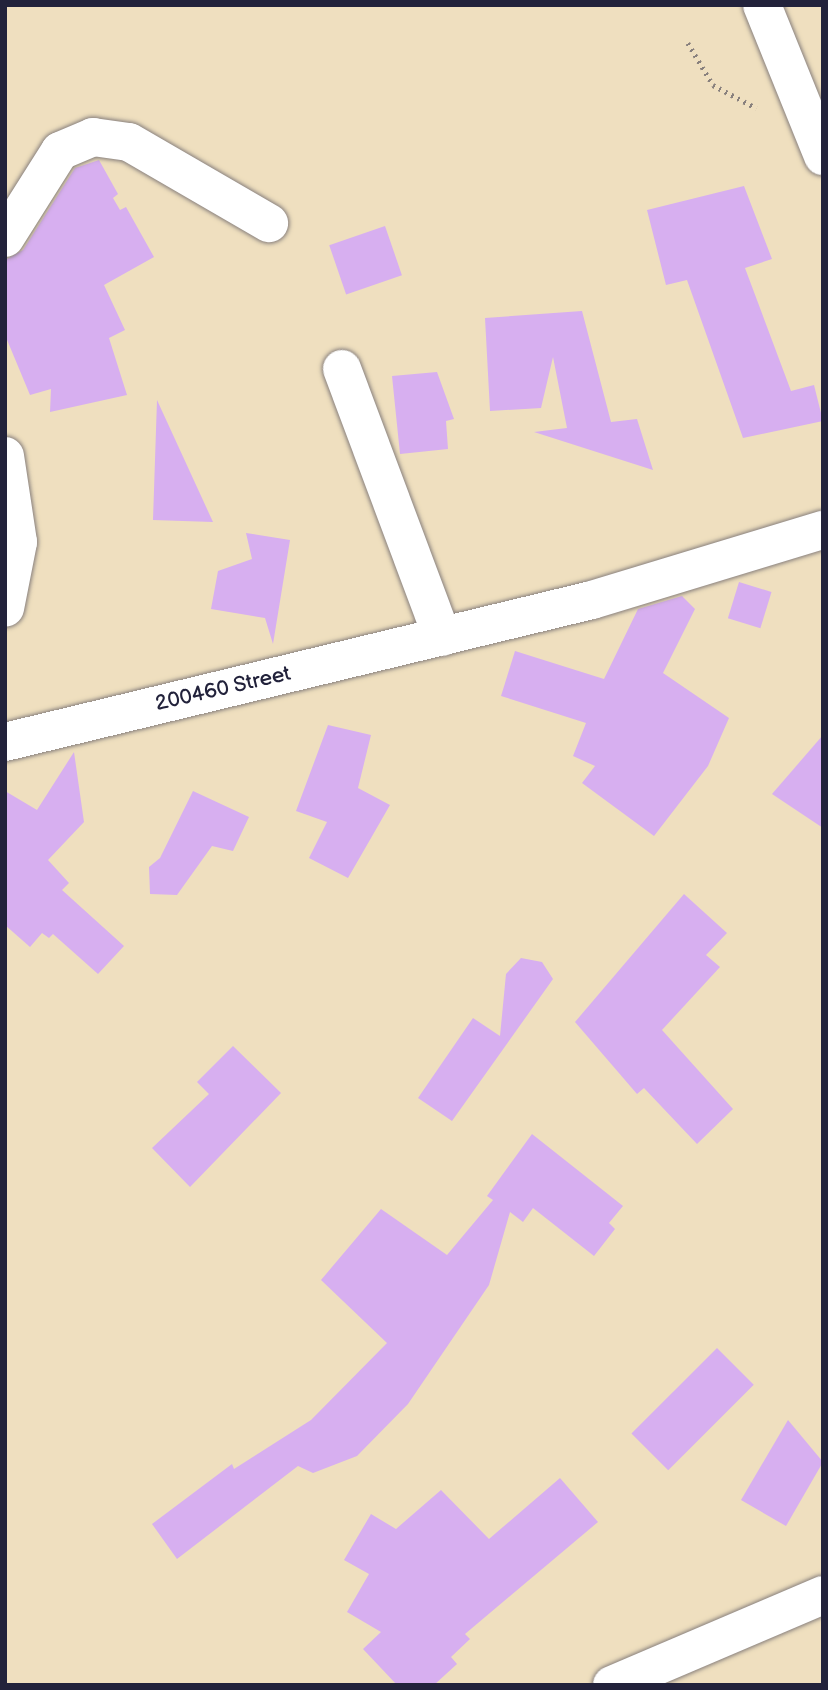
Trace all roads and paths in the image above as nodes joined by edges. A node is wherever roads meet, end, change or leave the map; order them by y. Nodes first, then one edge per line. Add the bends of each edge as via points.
1 (762, 5) edge
2 (688, 43) dead end
3 (804, 121) junction
4 (823, 156) edge
5 (270, 223) dead end
6 (5, 238) edge
7 (342, 369) dead end
8 (5, 456) edge
9 (823, 530) edge
10 (5, 608) edge
11 (442, 637) junction
12 (5, 742) edge
13 (823, 1595) edge
14 (612, 1685) edge

1 - 3 street
2 - 3 path via 713,85 746,105
3 - 4 street
5 - 6 street via 129,142 93,137 60,151
7 - 11 street
8 - 10 street via 18,542
9 - 11 street, 200460 Street via 765,551
11 - 12 street, 200460 Street
13 - 14 street

